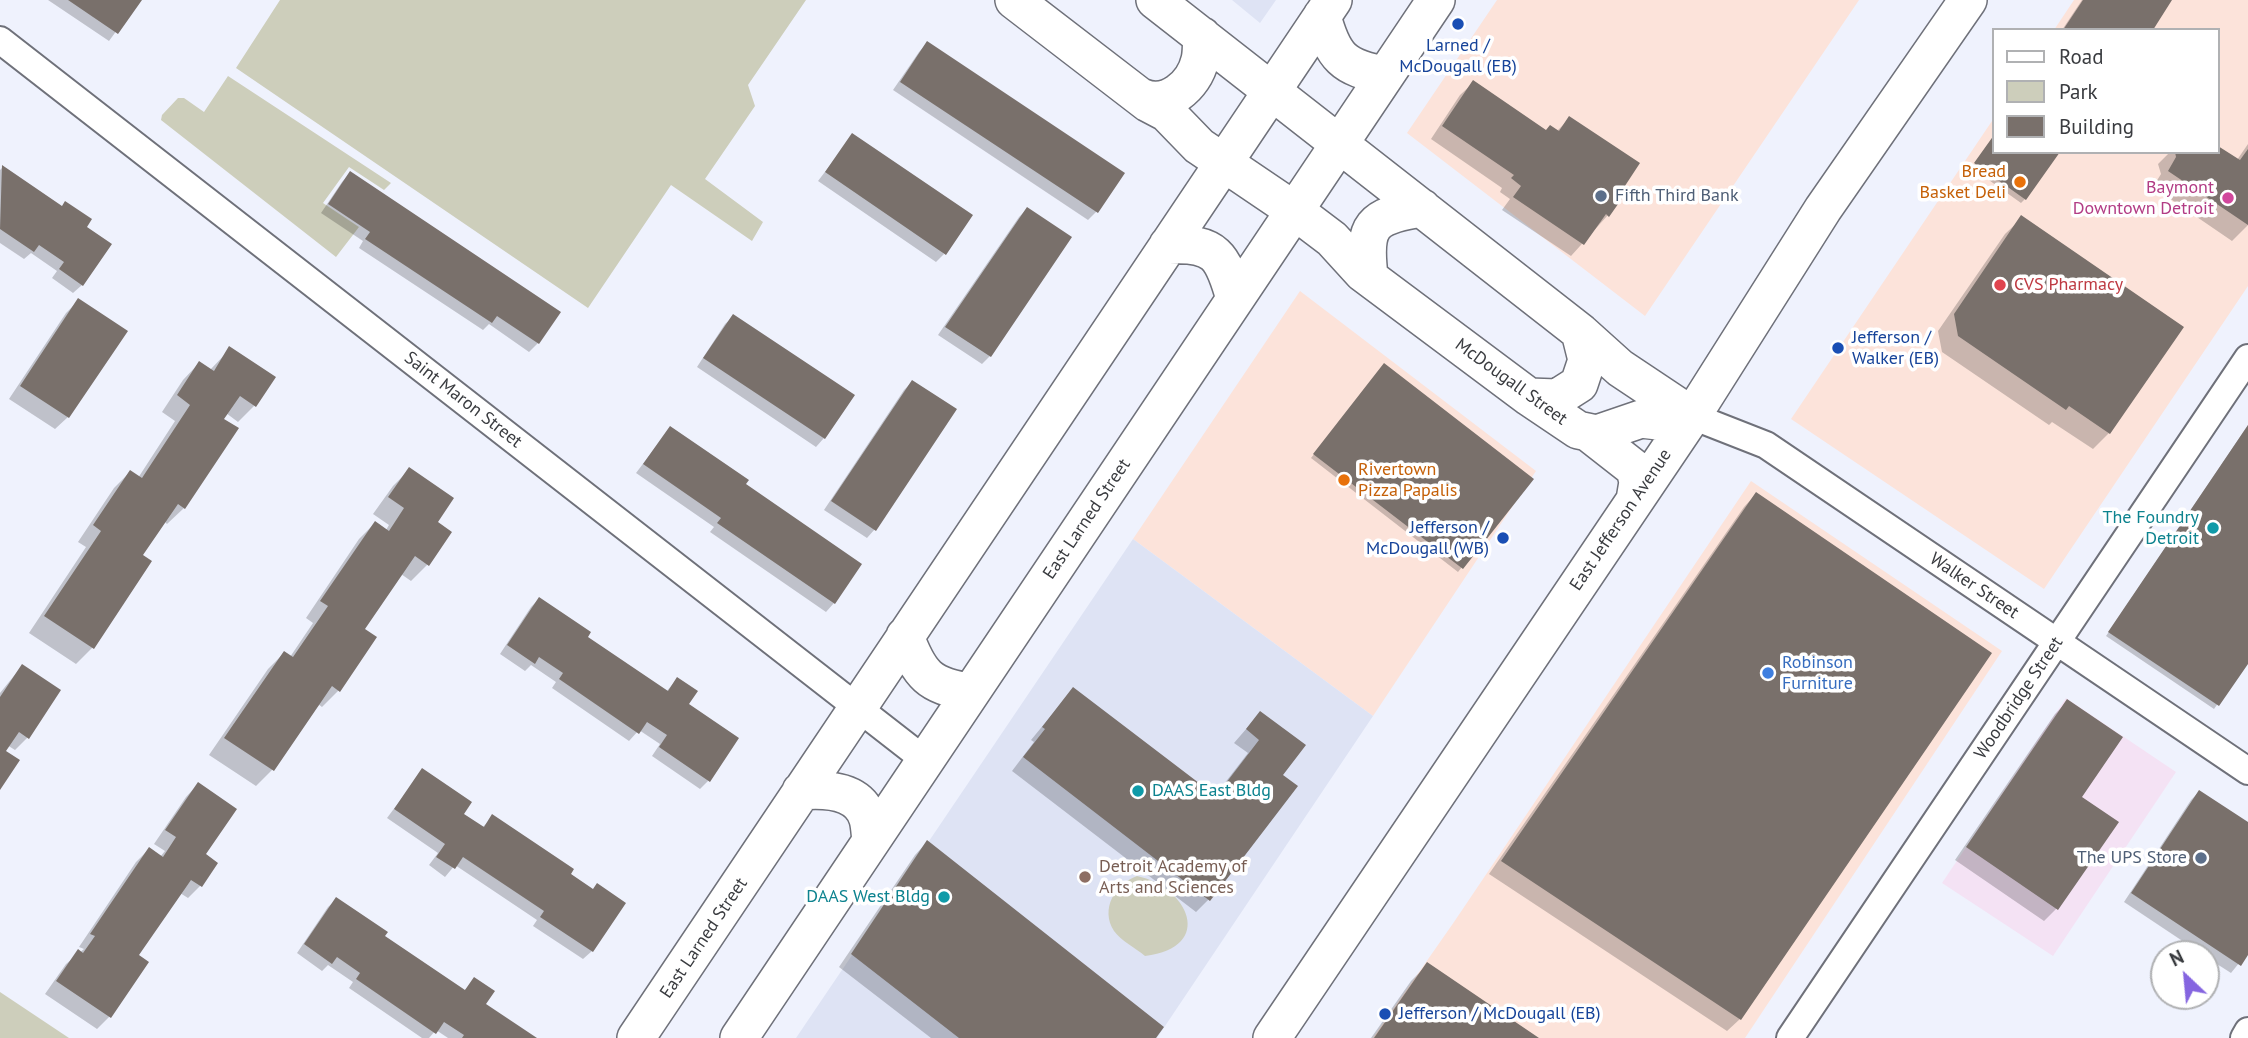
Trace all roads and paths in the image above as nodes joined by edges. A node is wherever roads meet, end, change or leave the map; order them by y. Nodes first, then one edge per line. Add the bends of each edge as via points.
1 (1014, 0) edge
2 (1155, 0) edge
3 (1436, 0) edge
4 (1968, 0) edge
5 (1327, 8) edge
6 (1202, 36) junction
7 (0, 40) edge
8 (1385, 75) junction
9 (1271, 91) junction
10 (1141, 97) junction
11 (1339, 143) junction
12 (1223, 163) junction
13 (1422, 208) junction
14 (1295, 211) junction
15 (1168, 245) junction
16 (1369, 276) junction
17 (1235, 299) junction
18 (1580, 332) junction
19 (2248, 358) edge
20 (1529, 397) junction
21 (1692, 416) junction
22 (1589, 433) junction
23 (1635, 500) junction
24 (905, 636) junction
25 (2056, 642) junction
26 (971, 692) junction
27 (857, 707) junction
28 (926, 761) junction
29 (2248, 771) edge
30 (801, 791) junction
31 (871, 841) junction
32 (2248, 1031) edge
33 (1276, 1036) edge
34 (636, 1038) edge
35 (738, 1038) edge
36 (1790, 1038) edge
37 (2244, 1038) edge

1 - 10 street, McDougall Street
2 - 6 street
3 - 8 street, East Larned Street
4 - 21 street, East Jefferson Avenue via 1823,209
5 - 8 street via 1329,42 1342,59 1363,71
5 - 9 street, East Larned Street
6 - 9 street
6 - 10 street via 1200,61 1190,83 1161,101
7 - 27 street, Saint Maron Street
8 - 11 street, East Larned Street
9 - 11 street
9 - 12 street, East Larned Street
10 - 12 street, McDougall Street via 1167,113
11 - 13 street
11 - 14 street, East Larned Street
12 - 14 street, McDougall Street
12 - 15 street, East Larned Street
13 - 16 street via 1392,213 1373,225 1365,247
13 - 18 street
14 - 16 street, McDougall Street
14 - 17 street, East Larned Street
15 - 17 street via 1191,244 1215,253 1228,272
15 - 24 street, East Larned Street
16 - 20 street, McDougall Street
17 - 26 street, East Larned Street
18 - 20 street via 1587,360 1579,384 1557,398
18 - 21 street via 1620,368
19 - 25 street, Woodbridge Street
20 - 22 street, McDougall Street
21 - 22 street via 1667,422 1641,419 1611,431
21 - 23 street, East Jefferson Avenue
21 - 25 street, Walker Street via 1766,445
22 - 23 street, McDougall Street via 1635,469
23 - 33 street, East Jefferson Avenue
24 - 26 street via 927,677 947,689
24 - 27 street, East Larned Street
25 - 29 street, Walker Street
25 - 36 street, Woodbridge Street
26 - 28 street, East Larned Street
27 - 28 street, Saint Maron Street
27 - 30 street, East Larned Street
28 - 31 street, East Larned Street
30 - 31 street via 827,789 854,799 868,817
30 - 34 street, East Larned Street
31 - 35 street, East Larned Street
32 - 37 street

